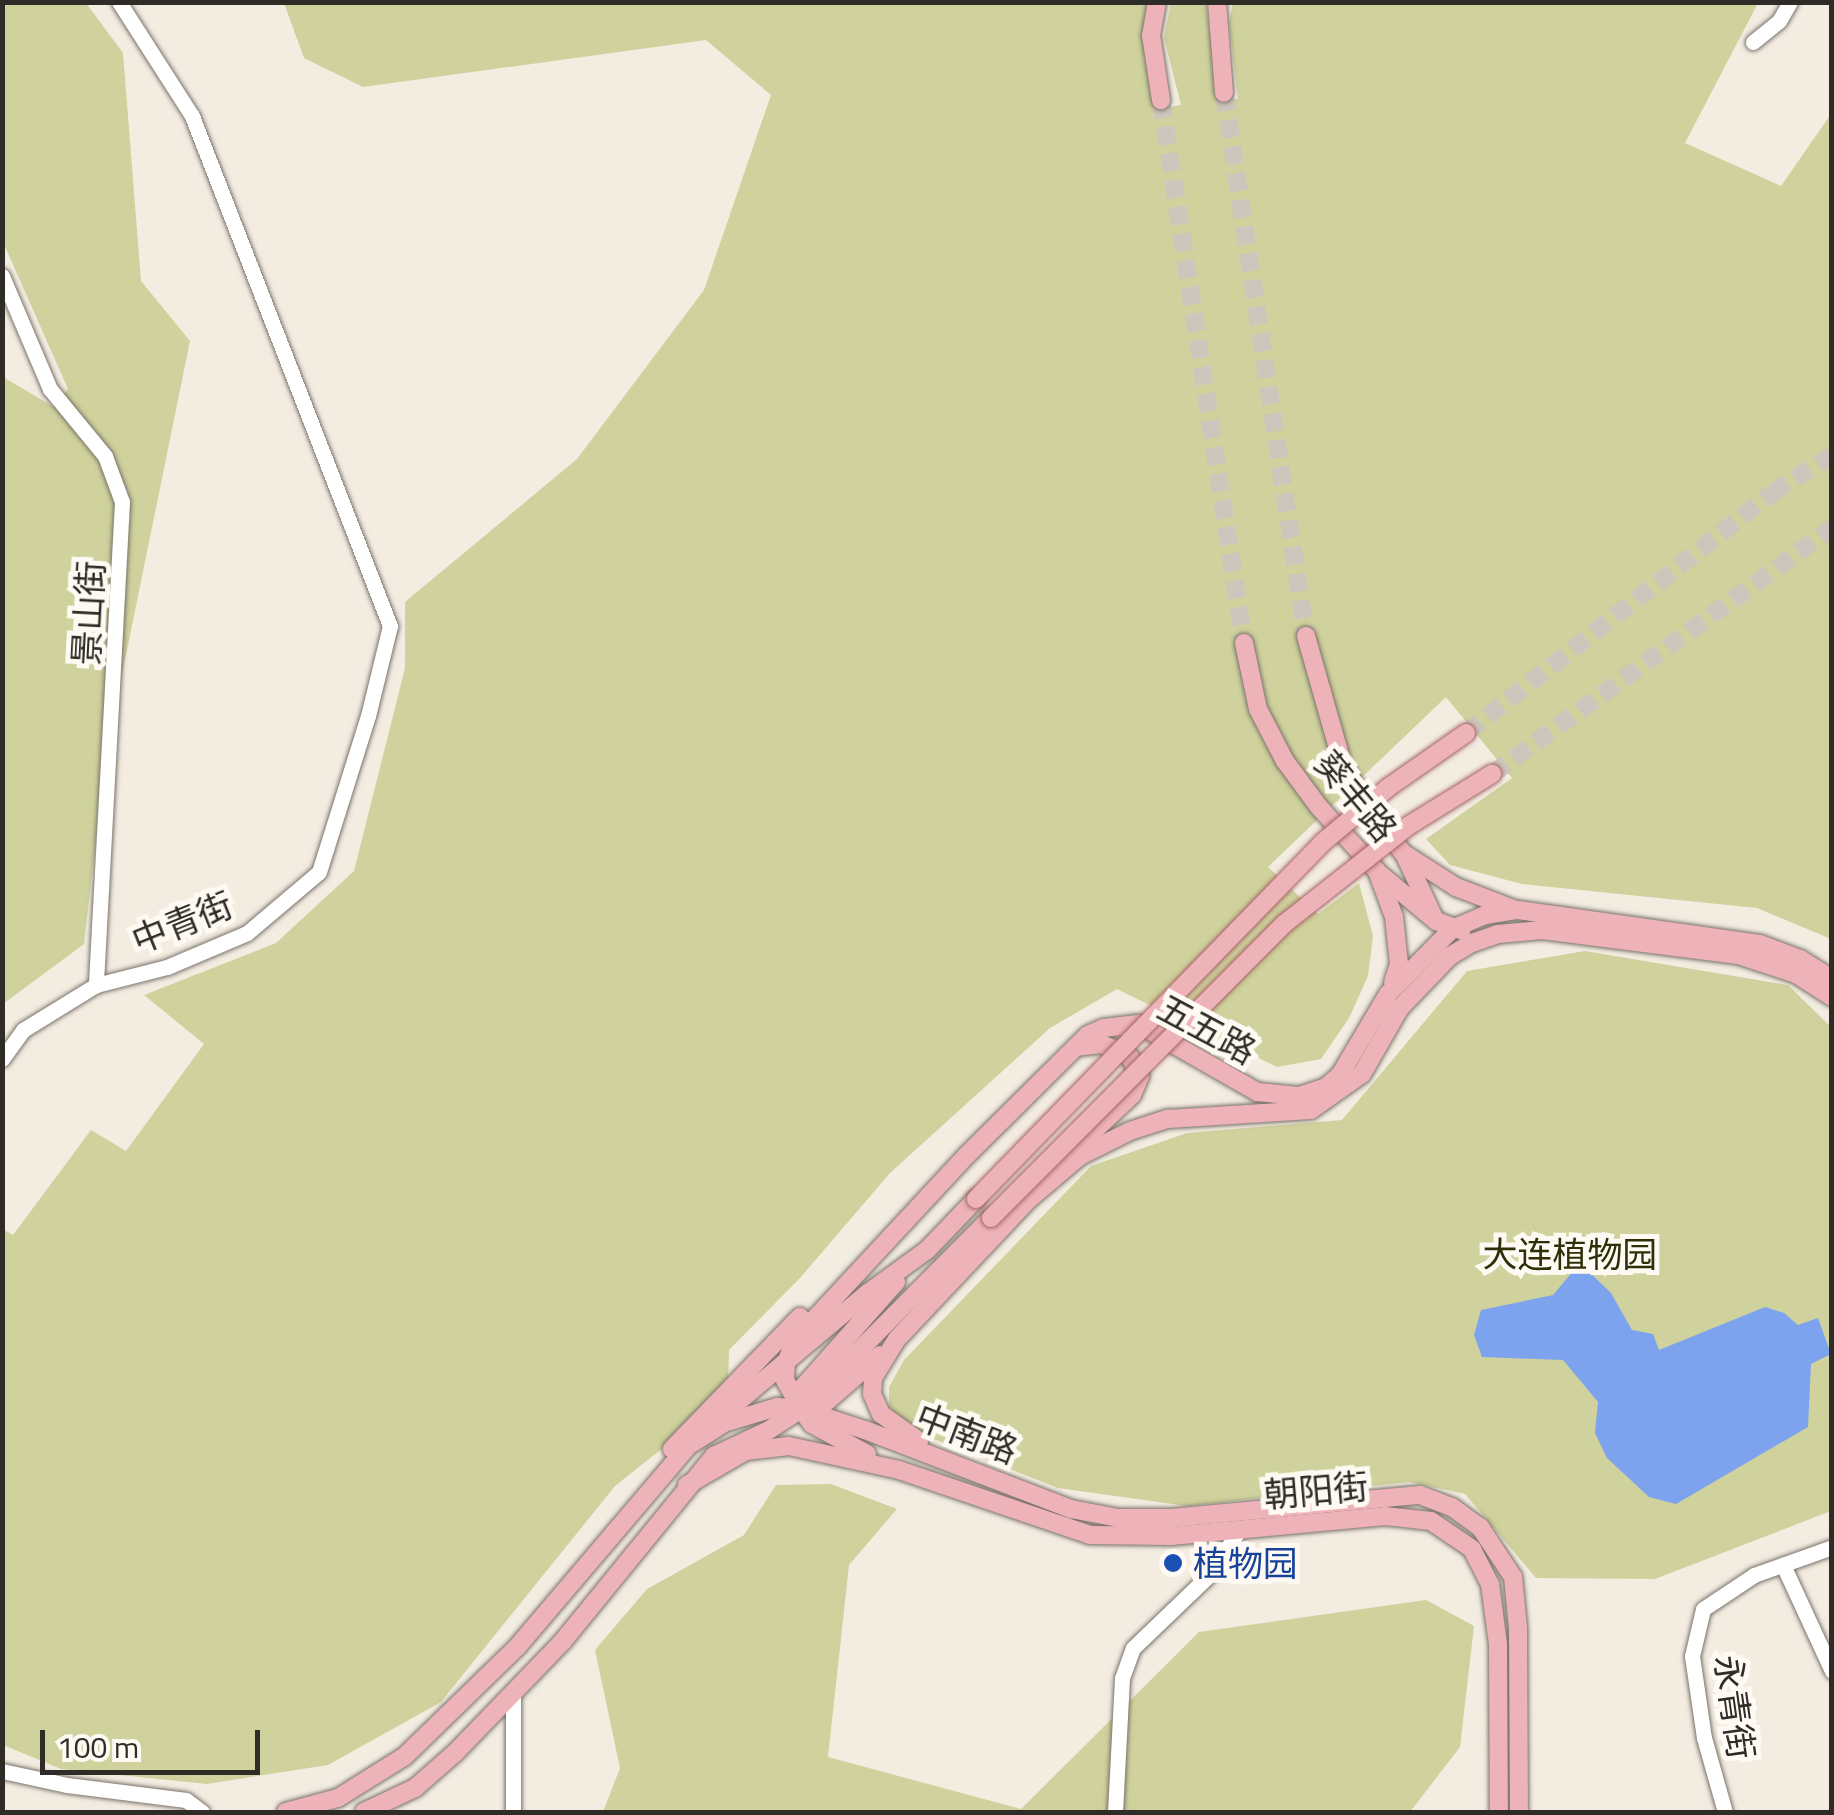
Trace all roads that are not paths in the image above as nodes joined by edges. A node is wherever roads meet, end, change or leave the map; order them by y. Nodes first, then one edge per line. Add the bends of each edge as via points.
1 (119, 2) edge
2 (1157, 2) edge
3 (1217, 2) edge
4 (1790, 2) edge
5 (1754, 42) dead end
6 (1224, 93) tunnel mouth
7 (1161, 100) tunnel mouth
8 (2, 276) edge
9 (1306, 636) tunnel mouth
10 (1244, 643) tunnel mouth
11 (1466, 733) tunnel mouth
12 (1492, 774) tunnel mouth
13 (1403, 853) junction
14 (1377, 871) junction
15 (1416, 877) junction
16 (1400, 891) junction
17 (1518, 910) junction
18 (1444, 925) junction
19 (1498, 934) junction
20 (1432, 946) junction
21 (1425, 979) junction
22 (1832, 979) edge
23 (96, 985) junction
24 (1388, 994) junction
25 (1832, 997) edge
26 (1074, 1048) junction
27 (2, 1060) edge
28 (967, 1155) junction
29 (1026, 1201) junction
30 (927, 1250) junction
31 (897, 1339) junction
32 (786, 1364) junction
33 (808, 1414) junction
34 (688, 1446) junction
35 (964, 1464) junction
36 (899, 1470) junction
37 (687, 1485) junction
38 (634, 1508) junction
39 (1240, 1530) junction
40 (1830, 1552) edge
41 (1783, 1565) junction
42 (1832, 1672) edge
43 (513, 1693) junction
44 (2, 1771) edge
45 (202, 1812) edge
46 (286, 1812) edge
47 (364, 1812) edge
48 (513, 1812) edge
49 (1115, 1812) edge
50 (1499, 1812) edge
51 (1520, 1812) edge
52 (1725, 1812) edge

1 - 23 street, 中青街 via 192,116 390,626 319,872 246,933 168,967
2 - 7 main road via 1151,34
3 - 6 main road
4 - 5 street
8 - 23 street, 景山街 via 50,390 105,456 122,502
9 - 13 main road, 葵丰路 via 1343,766
10 - 14 main road, 葵丰路 via 1258,709 1284,761
11 - 30 main road, 五五路, bridge via 1322,843
12 - 33 main road, bridge via 1408,826 1284,924 990,1218
13 - 15 main road
13 - 17 main road, 葵丰路 via 1456,887
14 - 16 main road
14 - 24 main road, 葵丰路 via 1394,917 1399,964
15 - 16 main road
15 - 18 main road
16 - 18 main road
17 - 18 main road
17 - 22 main road via 1760,944
18 - 19 main road
18 - 20 main road
19 - 21 main road, 五五路 via 1450,956
19 - 25 main road, 五五路 via 1542,930 1738,956 1796,974
20 - 21 main road
20 - 24 main road, 五五路
21 - 29 main road, 五五路 via 1362,1074 1311,1110 1168,1119 1130,1130 1080,1156
23 - 27 street, 中青街 via 23,1030
24 - 26 main road, 五五路 via 1340,1075 1299,1096 1257,1092 1138,1024 1104,1028
26 - 28 main road, 五五路
26 - 29 main road via 1101,1044 1130,1056 1139,1084
28 - 32 main road, 五五路 via 812,1320
28 - 38 main road via 681,1438
29 - 31 main road, 五五路
30 - 32 main road, 五五路
30 - 33 main road via 819,1365 804,1386
31 - 33 main road
31 - 35 main road, 五五路 via 873,1378 880,1414
32 - 33 main road via 785,1380
32 - 34 main road, 五五路
33 - 34 main road, 中南路 via 761,1408
33 - 35 main road, 中南路
33 - 36 main road
33 - 37 main road via 714,1456
34 - 38 main road, 中南路
35 - 51 main road, 中南路 via 1071,1509 1118,1518 1420,1495 1452,1506 1480,1527 1513,1578
36 - 37 main road via 789,1446 746,1451
36 - 39 main road, 朝阳街 via 1090,1535
37 - 43 main road via 574,1628
38 - 46 main road, 中南路 via 518,1646 405,1756 338,1798
39 - 49 street via 1208,1576 1133,1648 1122,1678
39 - 50 main road, 朝阳街 via 1416,1517 1472,1549 1496,1615
40 - 41 street
41 - 42 street
41 - 52 street, 永青街 via 1754,1575 1703,1609 1692,1656 1704,1738
43 - 47 main road via 415,1788
43 - 48 street
44 - 45 street via 186,1800

